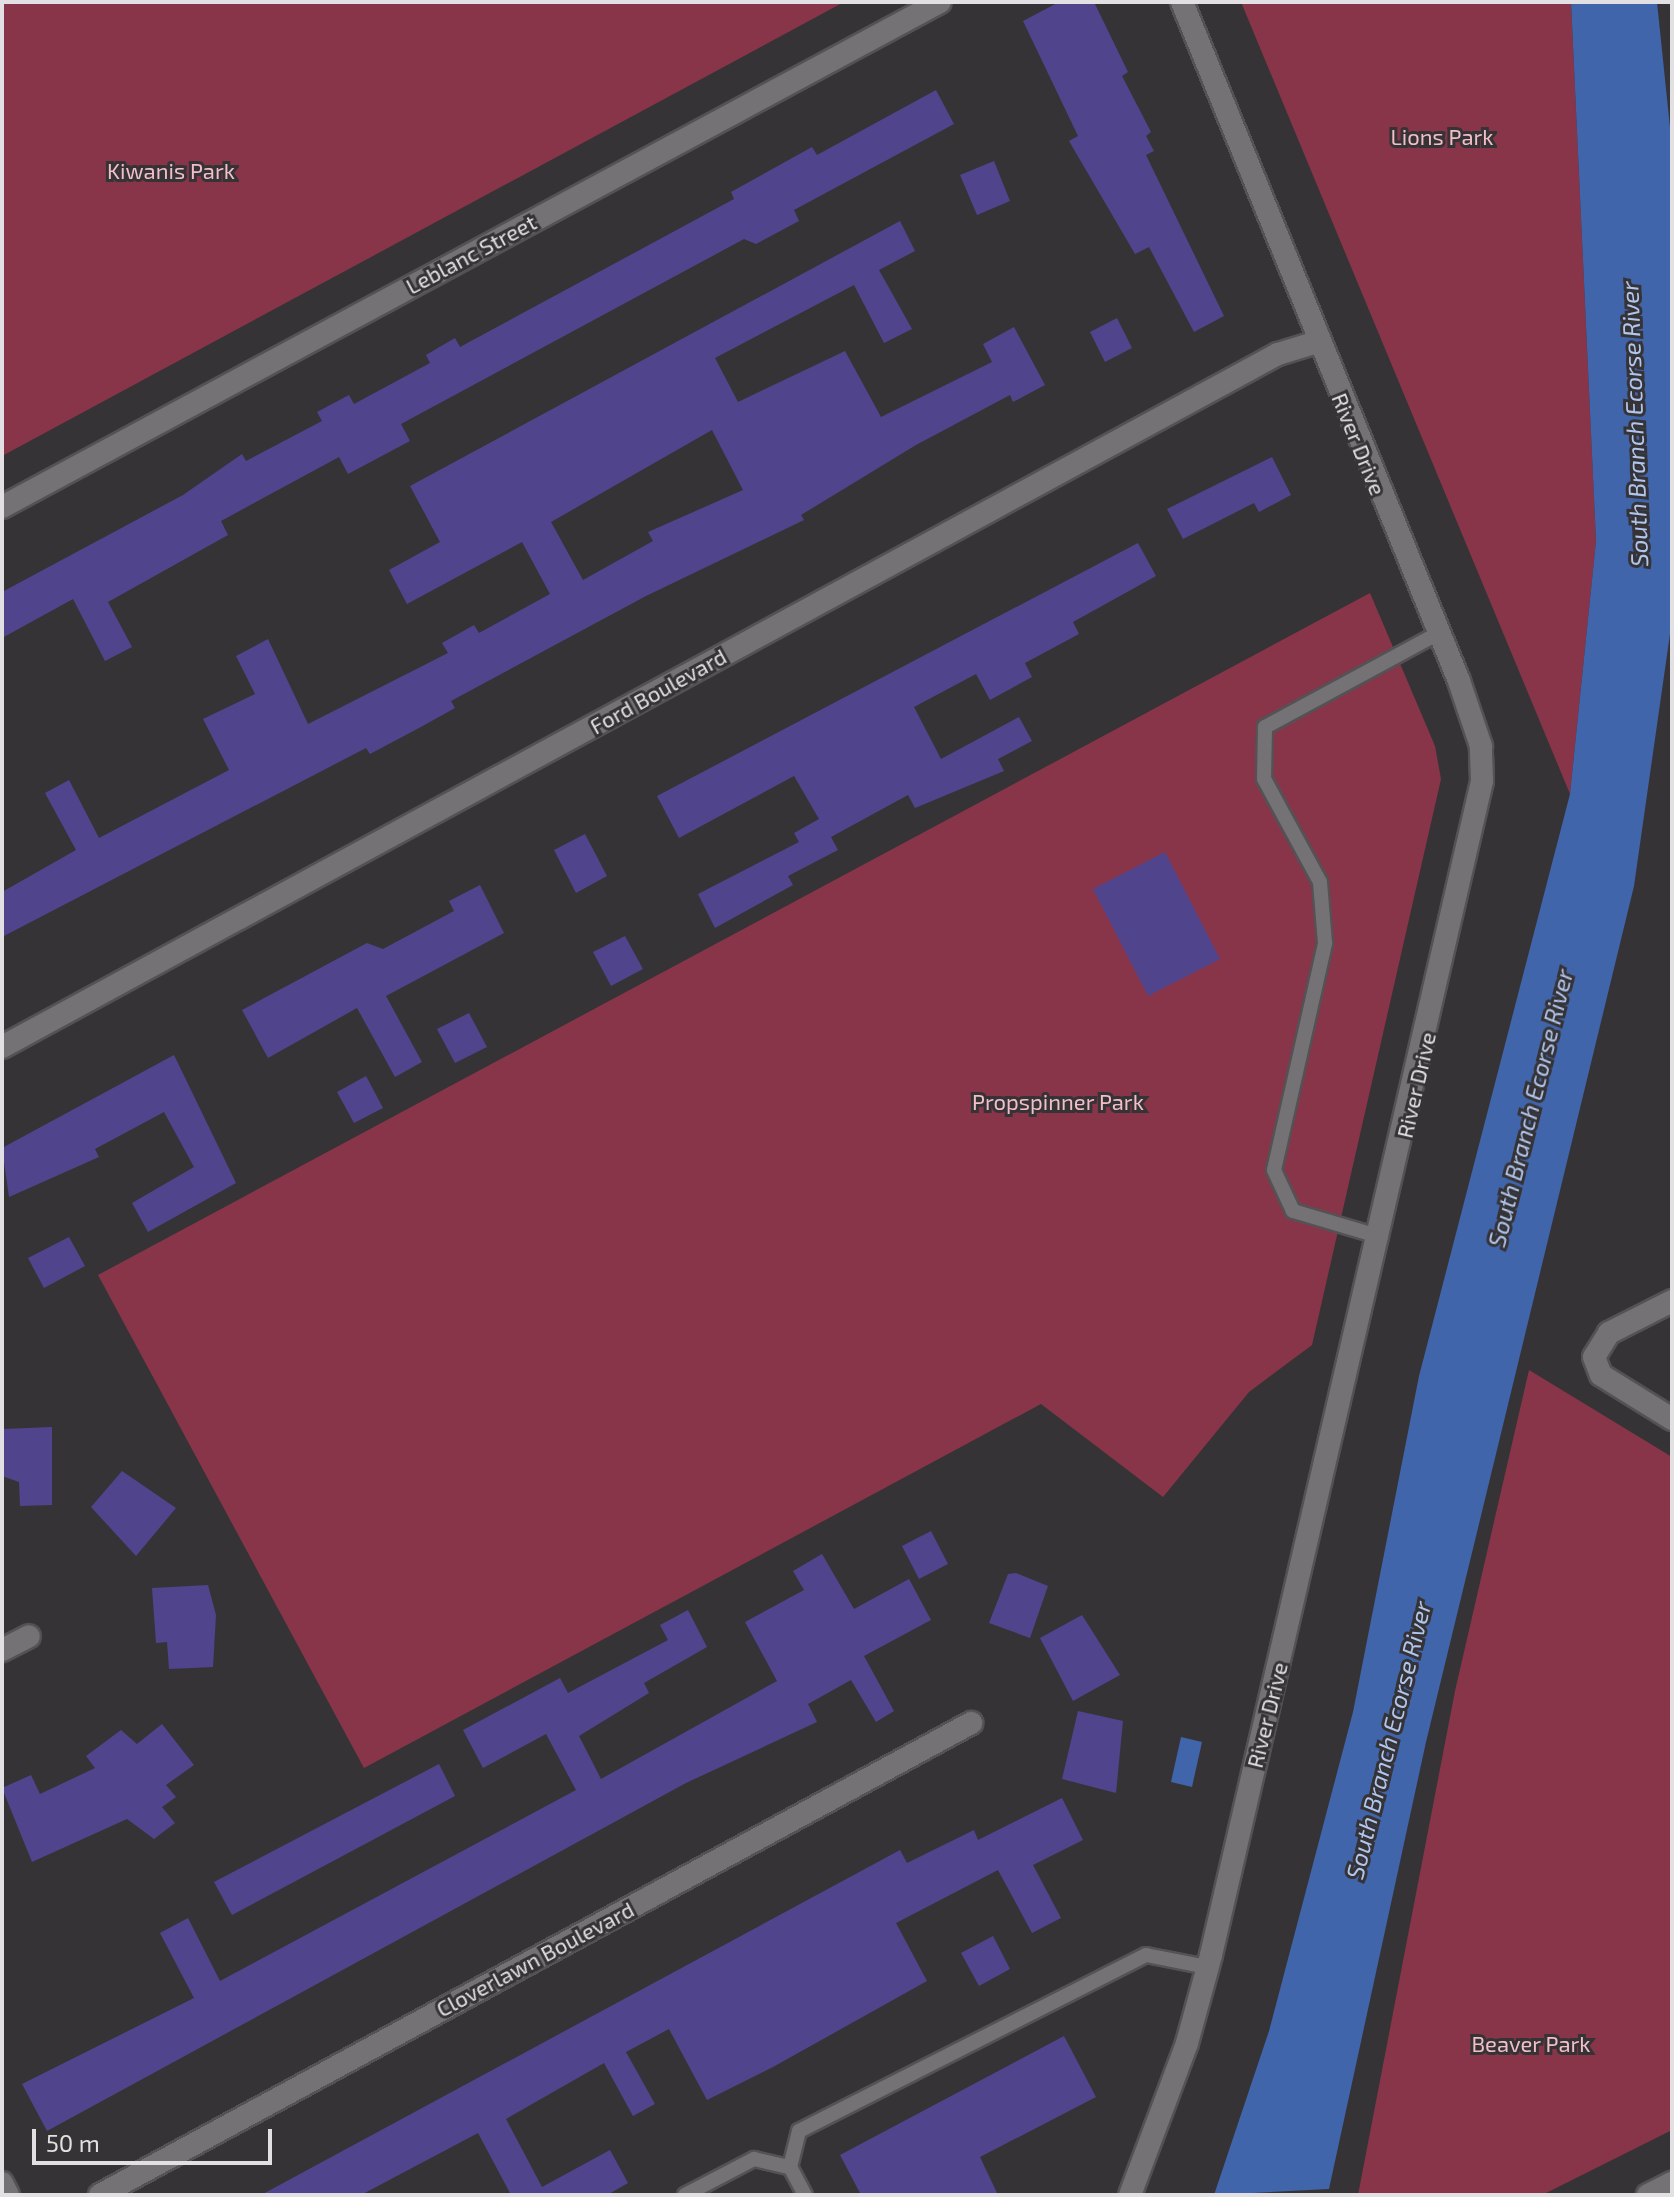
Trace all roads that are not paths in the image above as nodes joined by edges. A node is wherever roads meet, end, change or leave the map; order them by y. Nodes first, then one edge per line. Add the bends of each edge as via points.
1 (940, 2) edge
2 (1182, 2) edge
3 (1317, 342) junction
4 (2, 507) edge
5 (1437, 634) junction
6 (2, 1047) edge
7 (1381, 1237) junction
8 (1672, 1301) edge
9 (1672, 1419) edge
10 (29, 1636) dead end
11 (2, 1650) edge
12 (971, 1723) dead end
13 (1208, 1967) junction
14 (790, 2167) junction
15 (2, 2183) edge
16 (1672, 2183) edge
17 (8, 2195) edge
18 (100, 2195) edge
19 (685, 2195) edge
20 (805, 2195) edge
21 (1130, 2195) edge
22 (1648, 2195) edge

1 - 4 street, Leblanc Street
2 - 3 street, River Drive
3 - 5 street, River Drive
3 - 6 street, Ford Boulevard via 1278,354
5 - 7 street, River Drive via 1481,746 1482,781
5 - 7 lane via 1265,727 1264,779 1320,882 1325,943 1274,1170 1293,1211
7 - 13 street, River Drive
8 - 9 street via 1609,1333 1594,1357 1601,1375
10 - 11 street
12 - 18 street, Cloverlawn Boulevard
13 - 14 lane via 1146,1955 799,2131
13 - 21 street, River Drive
14 - 19 lane via 754,2159
14 - 20 lane
15 - 17 street
16 - 22 street

